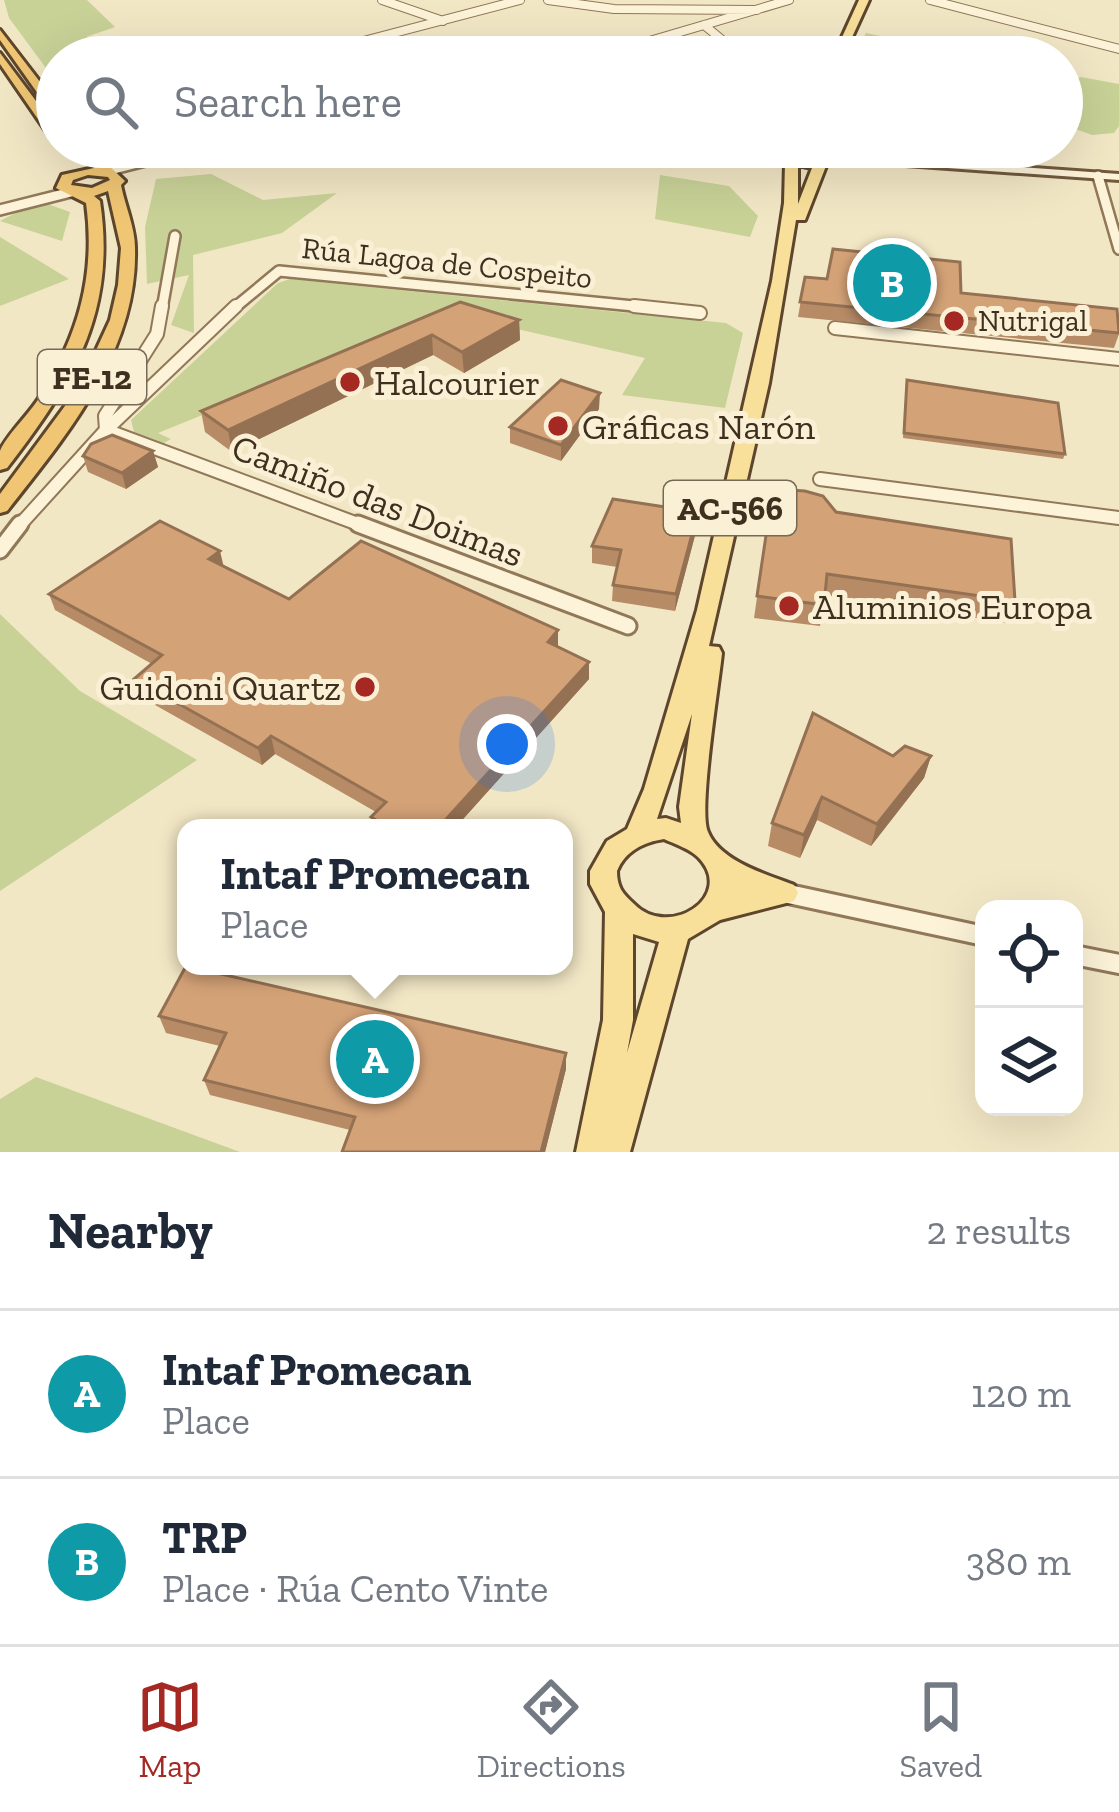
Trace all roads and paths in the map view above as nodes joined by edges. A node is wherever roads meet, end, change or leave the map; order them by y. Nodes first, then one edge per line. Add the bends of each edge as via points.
1 (382, 0) edge
2 (520, 0) edge
3 (548, 0) edge
4 (789, 0) edge
5 (863, 0) edge
6 (931, 0) edge
7 (757, 10) junction
8 (442, 21) junction
9 (704, 25) junction
10 (690, 29) junction
11 (0, 33) edge
12 (398, 36) edge
13 (666, 36) edge
14 (715, 36) joint
15 (847, 36) edge
16 (1066, 36) edge
17 (1083, 40) edge
18 (1119, 50) edge
19 (0, 56) edge
20 (36, 83) edge
21 (36, 108) edge
22 (73, 168) edge
23 (103, 168) edge
24 (133, 168) edge
25 (791, 168) edge
26 (818, 168) edge
27 (988, 168) edge
28 (111, 176) junction
29 (1098, 176) junction
30 (1119, 177) edge
31 (71, 186) junction
32 (0, 210) edge
33 (175, 236) dead end
34 (1119, 249) edge
35 (700, 314) dead end
36 (835, 328) dead end
37 (1119, 359) edge
38 (106, 430) junction
39 (0, 464) edge
40 (820, 479) dead end
41 (0, 507) edge
42 (1119, 518) edge
43 (0, 550) edge
44 (628, 626) dead end
45 (638, 830) junction
46 (695, 837) junction
47 (723, 867) junction
48 (784, 893) junction
49 (717, 909) junction
50 (619, 912) junction
51 (676, 931) junction
52 (975, 934) edge
53 (1083, 957) edge
54 (1119, 964) edge
55 (592, 1152) edge
56 (614, 1152) edge

1 - 8 street
2 - 8 street
3 - 7 street
4 - 7 street
5 - 15 main road
6 - 16 street
7 - 9 street
8 - 12 street
9 - 10 street
9 - 14 street
10 - 13 street
10 - 14 street
11 - 20 highway
17 - 18 street
19 - 21 highway
22 - 31 highway
23 - 28 highway
24 - 28 street
25 - 45 main road, AC-566 via 771,317 699,656 650,815
26 - 46 main road via 803,200 711,652
27 - 29 main road
28 - 31 highway
28 - 41 highway, FE-12 via 128,260 112,332 81,398
29 - 30 main road
29 - 34 street
31 - 32 street
31 - 39 highway, FE-12 via 93,201 100,227 96,292 56,386
33 - 38 street via 158,334 105,416
35 - 38 street, Rúa Lagoa de Cospeito via 279,272
36 - 37 street
38 - 43 street, Rúa Lagoa de Cospeito
38 - 44 street, Camiño das Doimas
40 - 42 street
45 - 46 main road
45 - 50 main road, AC-566 via 614,848 604,869 605,892
46 - 47 main road
47 - 48 main road
47 - 49 main road
48 - 49 main road
48 - 52 street
49 - 51 main road
50 - 51 main road via 645,928
50 - 55 main road, AC-566 via 618,1020
51 - 56 main road
53 - 54 street

